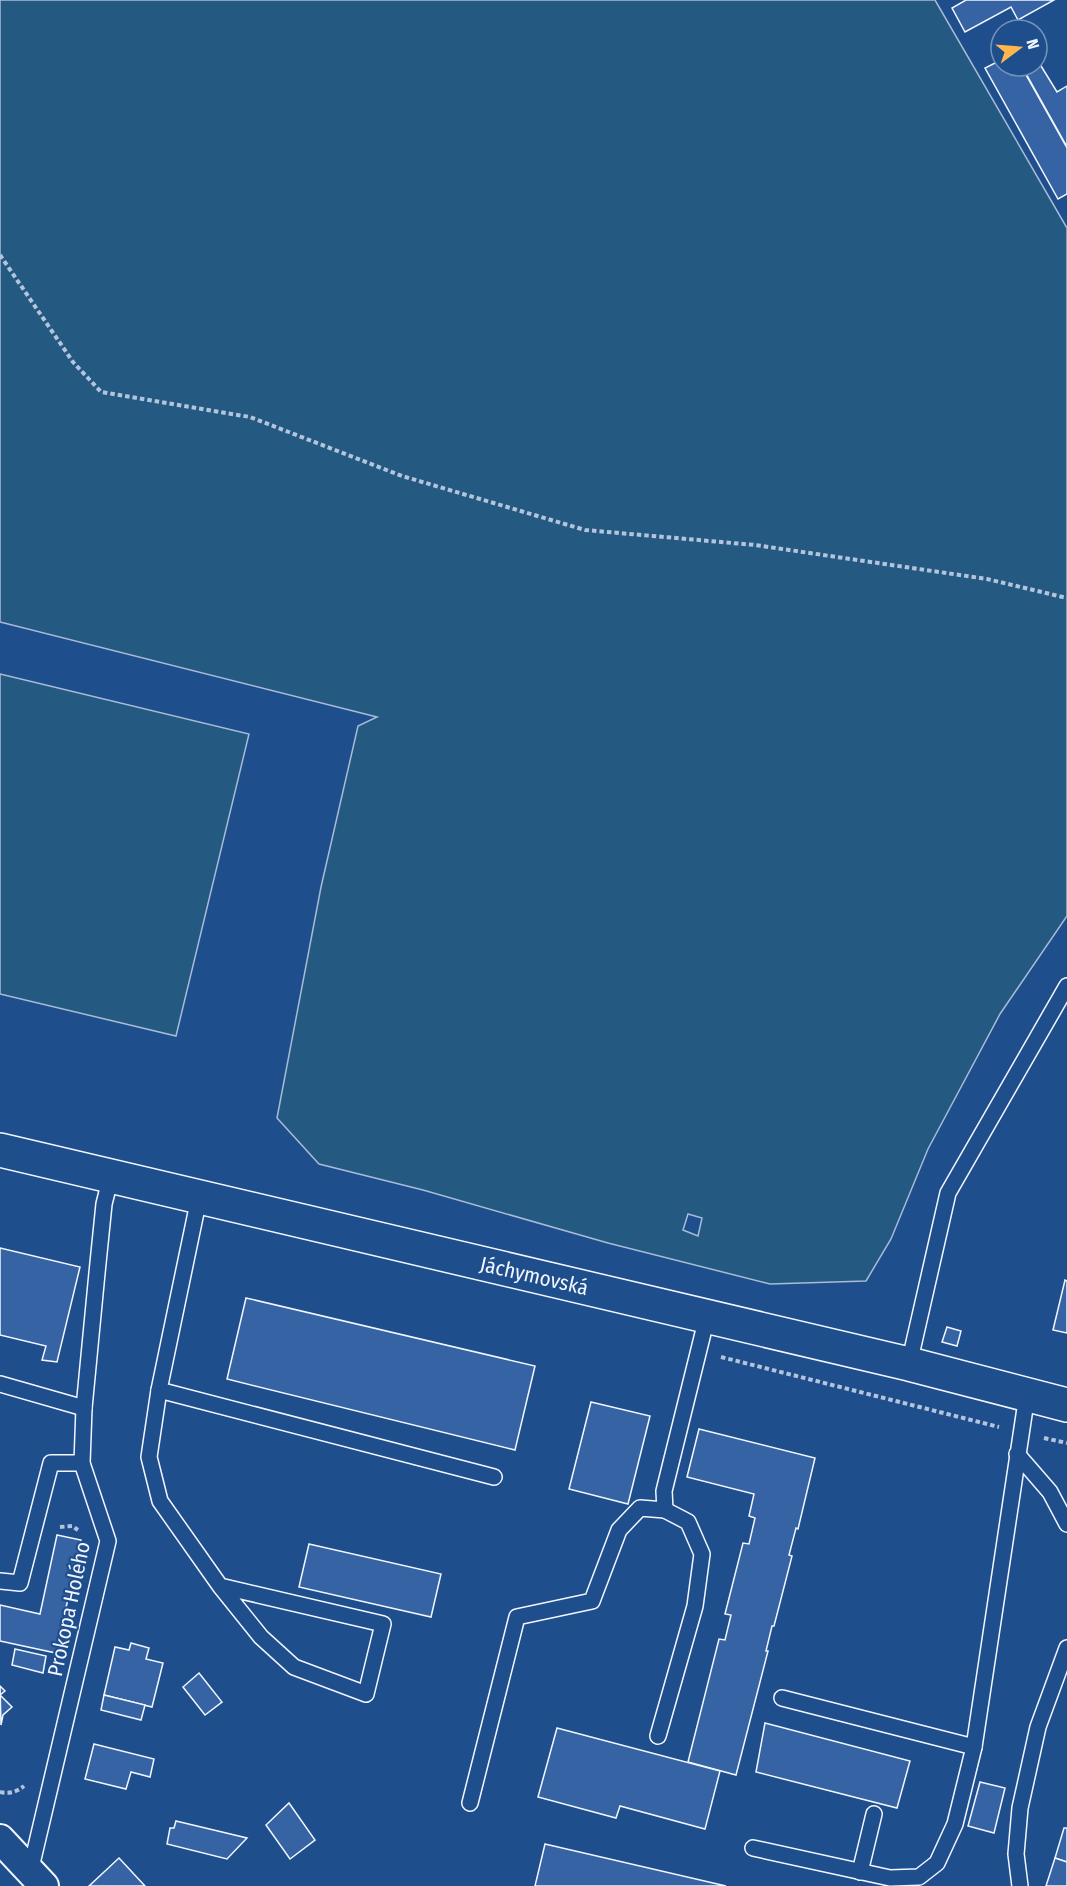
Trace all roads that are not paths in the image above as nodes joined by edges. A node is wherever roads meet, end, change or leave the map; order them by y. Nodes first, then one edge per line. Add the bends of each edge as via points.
1 (1067, 986) edge
2 (0, 1150) edge
3 (111, 1176) junction
4 (199, 1198) junction
5 (707, 1317) junction
6 (909, 1364) junction
7 (0, 1384) edge
8 (159, 1390) junction
9 (1027, 1395) junction
10 (1067, 1405) edge
11 (84, 1408) junction
12 (1017, 1454) junction
13 (82, 1463) junction
14 (494, 1477) dead end
15 (665, 1510) junction
16 (1067, 1524) edge
17 (0, 1581) edge
18 (220, 1586) junction
19 (1067, 1648) edge
20 (782, 1698) dead end
21 (658, 1736) dead end
22 (974, 1747) junction
23 (470, 1803) dead end
24 (874, 1814) dead end
25 (0, 1839) edge
26 (753, 1848) dead end
27 (860, 1872) junction
28 (37, 1879) edge
29 (1020, 1886) edge

1 - 6 lane via 948,1193
2 - 3 street, Jáchymovská
3 - 4 street, Jáchymovská
3 - 11 lane, Prokopa Holého
4 - 5 street, Jáchymovská
4 - 8 lane
5 - 6 street, Jáchymovská
5 - 15 lane via 664,1491
6 - 9 street, Jáchymovská
7 - 11 lane
8 - 14 lane
8 - 18 lane via 149,1457 160,1501
9 - 10 street, Jáchymovská
9 - 12 lane
11 - 13 lane, Prokopa Holého
12 - 16 lane via 1050,1492
12 - 22 lane
13 - 17 lane via 51,1463 20,1583
13 - 28 lane, Prokopa Holého via 108,1541
15 - 21 lane via 688,1522 702,1554 695,1606
15 - 23 lane via 640,1508 619,1530 592,1601 517,1617
18 - 18 lane via 261,1637 294,1667 366,1694 382,1624
19 - 29 lane via 1038,1727 1020,1808 1016,1854
20 - 22 lane
22 - 27 lane via 955,1824 937,1863 919,1877 890,1878
24 - 27 lane
25 - 28 street
26 - 27 lane

